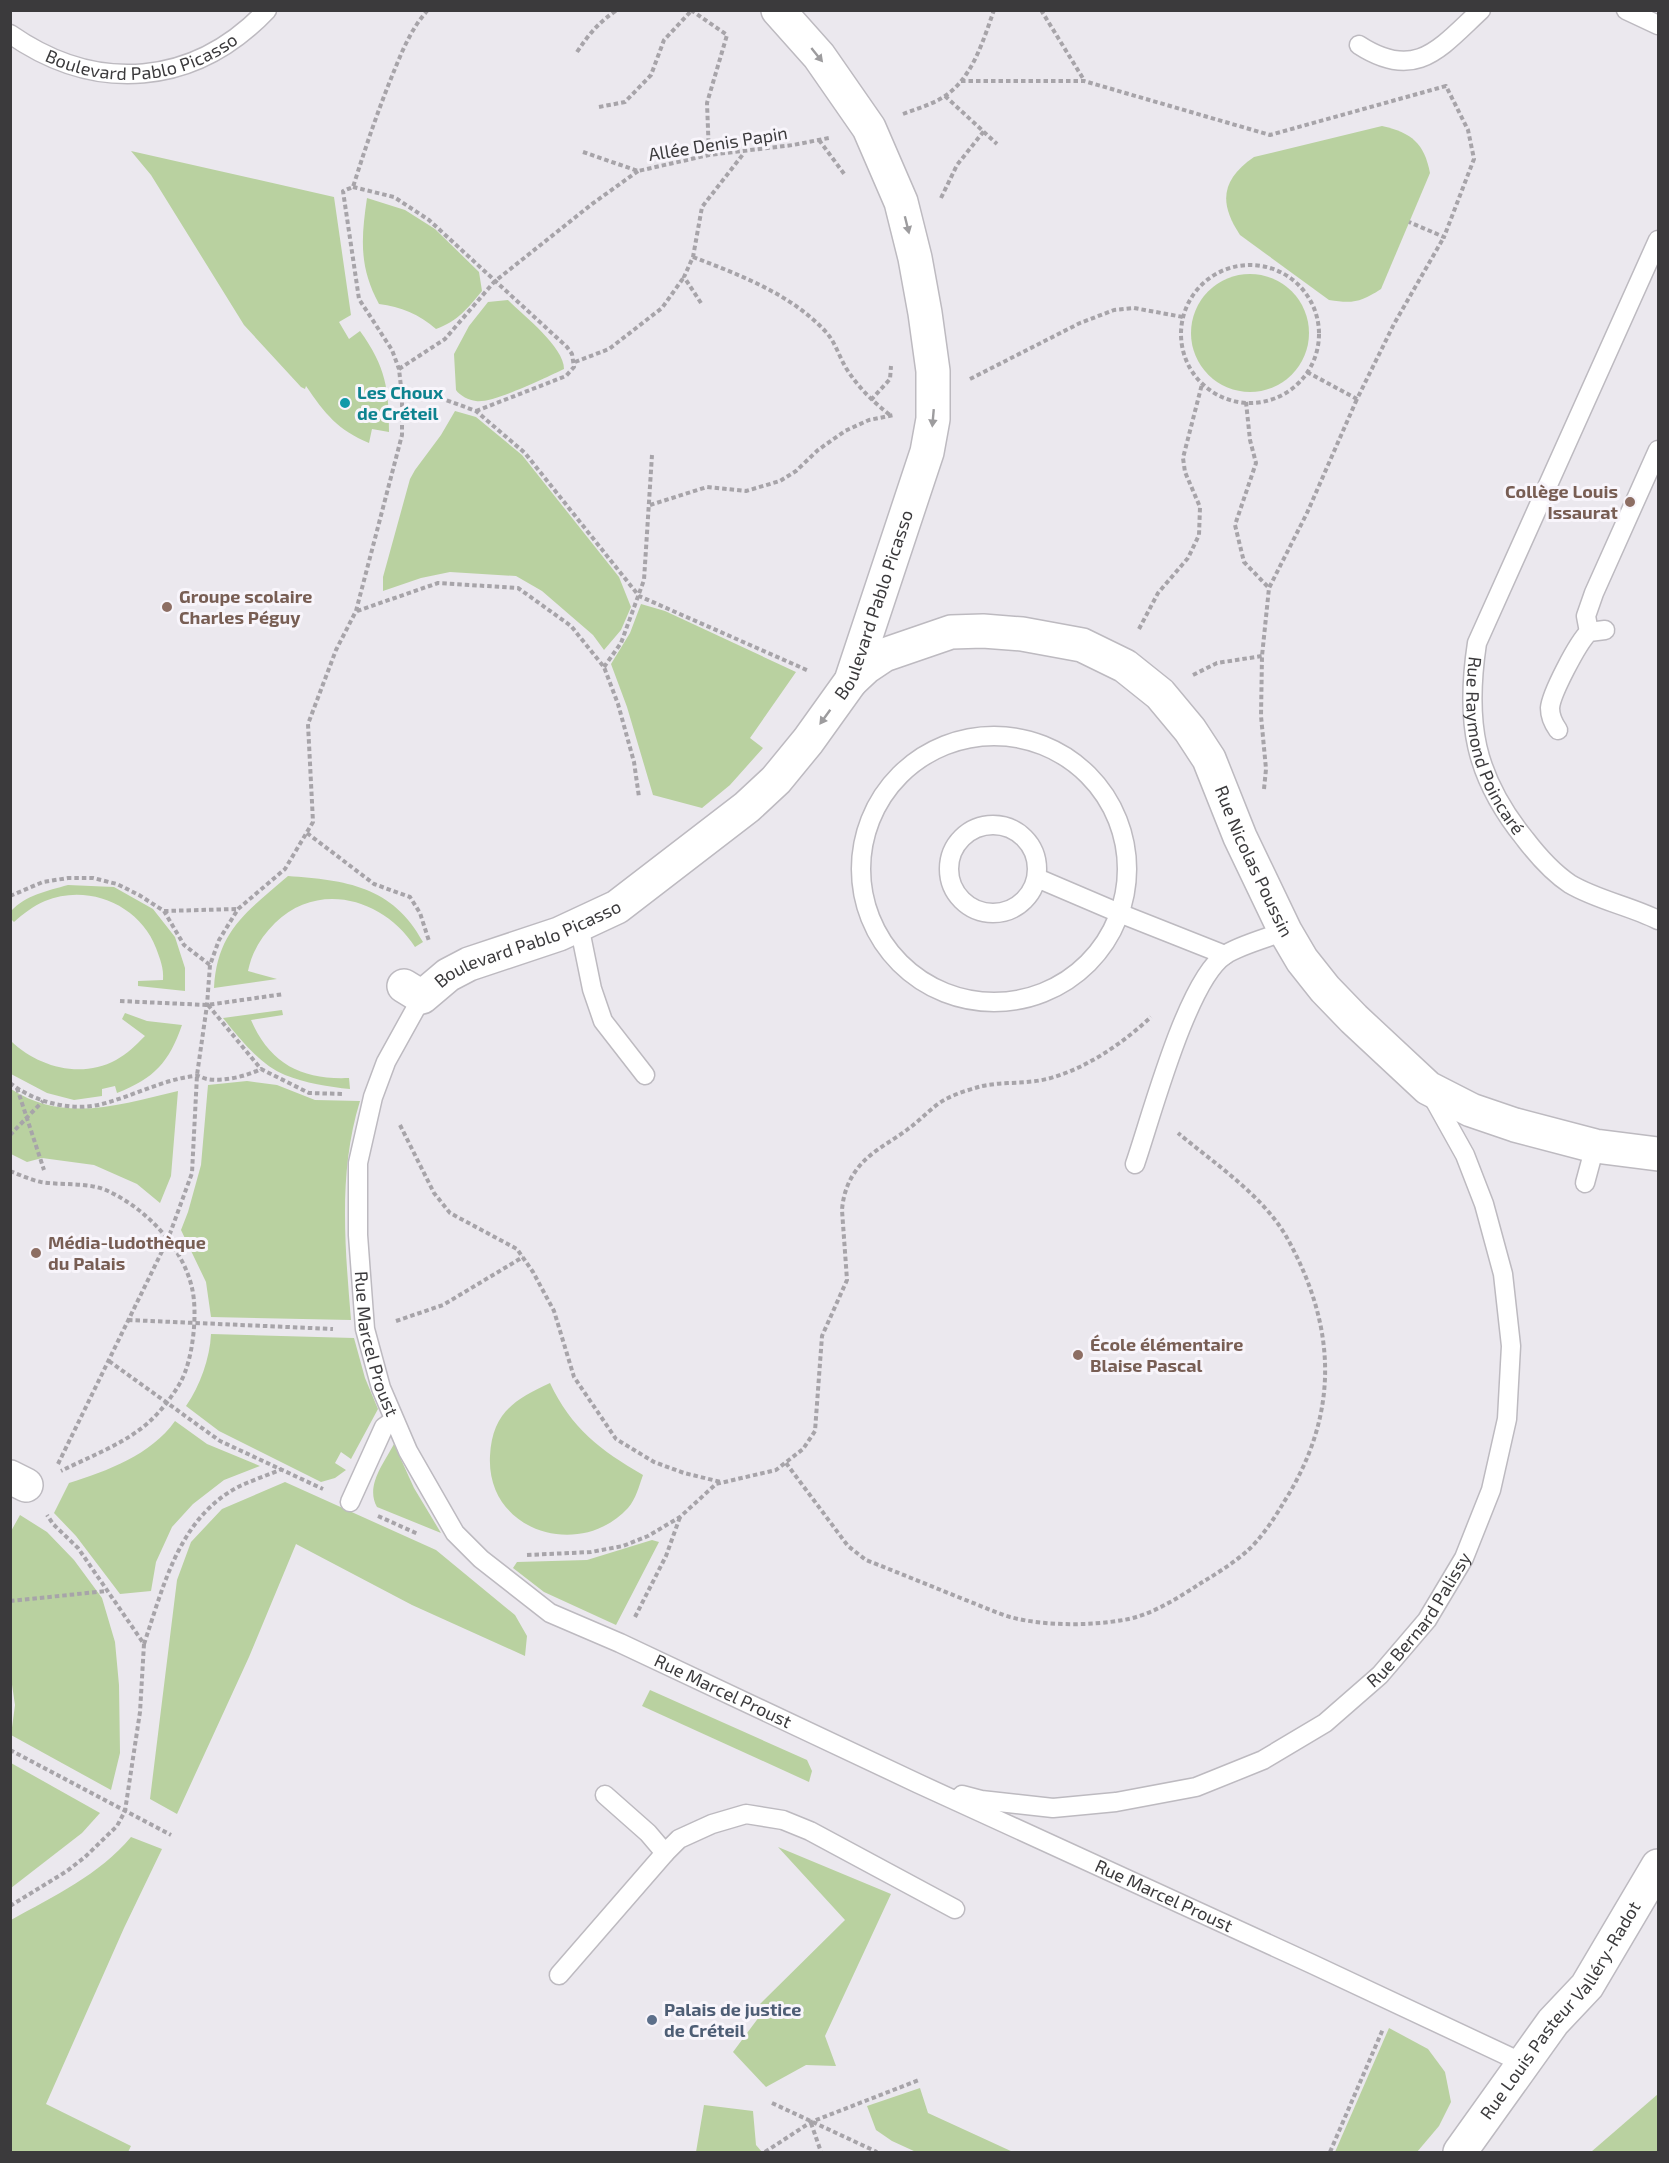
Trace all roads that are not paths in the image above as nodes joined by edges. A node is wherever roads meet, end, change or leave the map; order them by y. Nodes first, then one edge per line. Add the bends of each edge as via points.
1 (267, 10) edge
2 (778, 10) edge
3 (1481, 10) edge
4 (1626, 10) edge
5 (1659, 25) edge
6 (10, 34) edge
7 (1359, 45) dead end
8 (1659, 240) edge
9 (1659, 450) edge
10 (851, 681) junction
11 (1558, 730) dead end
12 (1037, 878) junction
13 (1119, 913) junction
14 (1659, 920) edge
15 (579, 926) junction
16 (1285, 931) junction
17 (1225, 955) junction
18 (413, 991) joint
19 (645, 1075) dead end
20 (1428, 1088) junction
21 (1595, 1146) junction
22 (1659, 1154) edge
23 (1135, 1164) dead end
24 (1585, 1183) dead end
25 (394, 1420) junction
26 (350, 1502) dead end
27 (916, 1783) junction
28 (605, 1795) dead end
29 (665, 1853) junction
30 (1659, 1866) edge
31 (955, 1909) dead end
32 (559, 1975) dead end
33 (1525, 2064) junction
34 (1460, 2152) edge

1 - 6 lane, Boulevard Pablo Picasso via 249,30 217,51 182,66 144,74 106,74 68,65 33,50
2 -> 10 street, Boulevard Pablo Picasso via 819,56 869,128 902,202 933,371 933,419 927,452
3 - 7 lane via 1433,54 1421,59 1389,58
4 - 5 lane
8 - 14 lane, Rue Raymond Poincaré via 1477,643 1472,722 1485,774 1501,808 1550,868 1580,889
9 - 11 lane via 1586,616 1597,631 1579,643 1550,705 1551,718
10 -> 15 street, Boulevard Pablo Picasso via 776,780 747,807 617,907
10 - 16 street, Rue Nicolas Poussin via 884,655 962,632 1022,634 1082,645 1125,666 1160,694 1209,759 1240,837
12 - 12 lane via 1037,860 1031,844 1002,825 985,825 969,832 956,844 950,860 950,877 956,893 969,906 985,912 1002,912 1018,906 1030,894
12 - 13 lane
13 - 13 lane via 1110,935 1092,959 1070,979 1043,993 1014,1001 984,1002 955,996 903,967 870,918 860,860 866,830 895,778 917,759 972,737 1002,735 1031,741 1084,770 1117,819 1125,848 1127,878
13 - 17 lane
15 - 18 street, Boulevard Pablo Picasso via 469,964
15 - 19 lane via 603,1021
16 - 17 lane
16 - 20 street, Rue Nicolas Poussin via 1325,989
17 - 23 lane via 1208,973 1193,999
18 - 25 lane, Rue Marcel Proust via 373,1097 358,1163 364,1329
20 - 21 street, Rue Nicolas Poussin via 1471,1110
20 - 27 lane, Rue Bernard Palissy via 1465,1155 1484,1204 1503,1274 1511,1346 1507,1419 1491,1490 1464,1558 1427,1620 1380,1675 1325,1723 1263,1760 1196,1787 1116,1802 1053,1808 981,1800
21 - 22 street, Rue Nicolas Poussin
21 - 24 lane
25 - 26 lane via 384,1427
25 - 27 lane, Rue Marcel Proust via 455,1533 481,1559 550,1613
27 - 33 lane, Rue Marcel Proust
28 - 29 lane
29 - 31 lane via 679,1839 746,1814 783,1820
29 - 32 lane
30 - 33 street, Rue Louis Pasteur Valléry-Radot via 1587,1986 1553,2022
33 - 34 street, Rue Louis Pasteur Valléry-Radot

